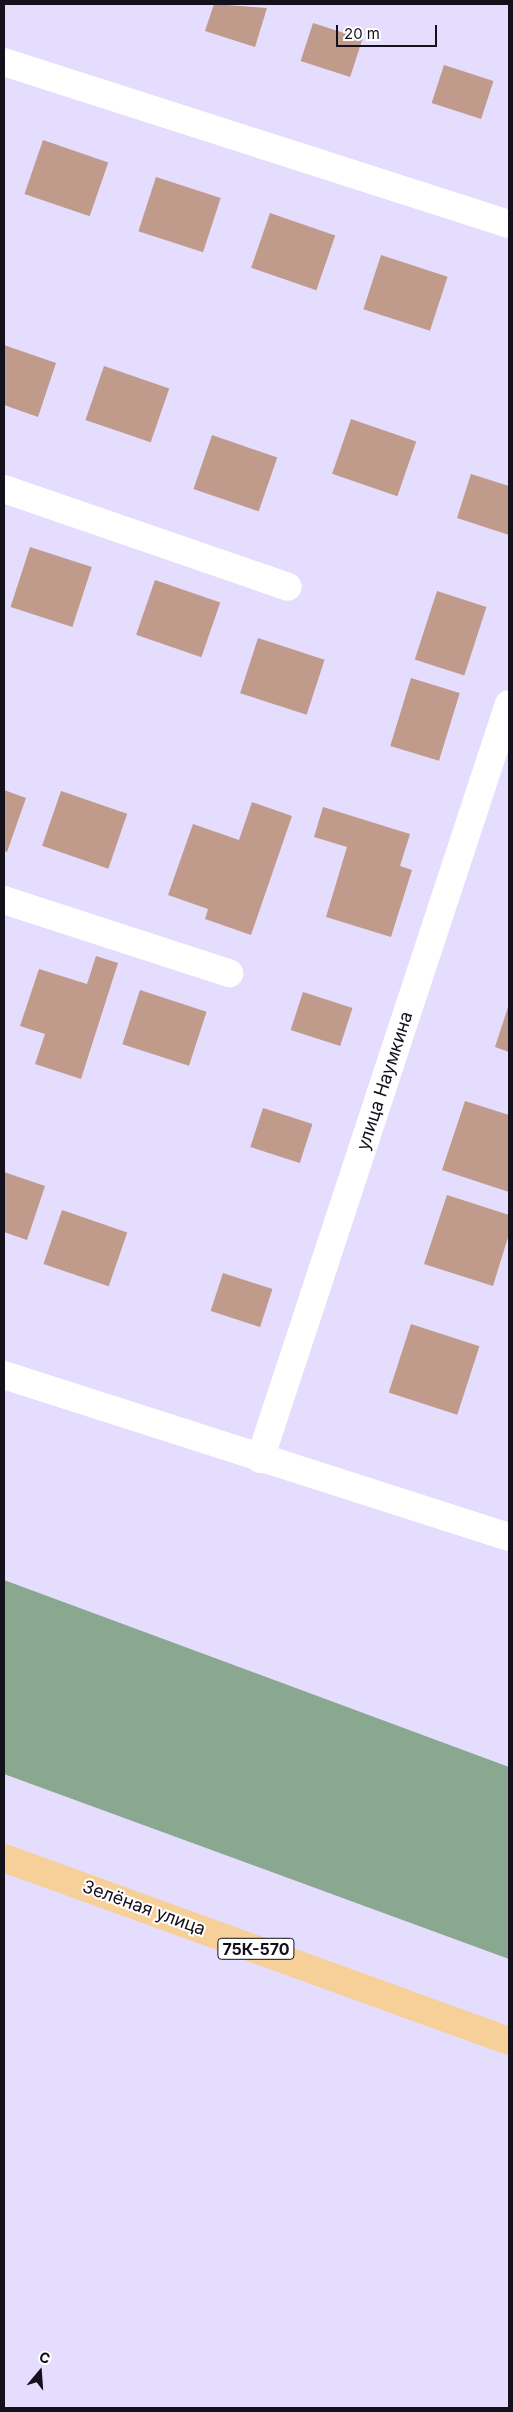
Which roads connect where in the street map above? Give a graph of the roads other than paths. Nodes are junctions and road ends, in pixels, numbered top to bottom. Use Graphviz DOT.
graph roads {
  1 [pos="4,62"];
  2 [pos="509,224"];
  3 [pos="4,488"];
  4 [pos="288,587"];
  5 [pos="509,704"];
  6 [pos="4,900"];
  7 [pos="229,973"];
  8 [pos="4,1374"];
  9 [pos="260,1459"];
  10 [pos="509,1537"];
  11 [pos="4,1858"];
  12 [pos="509,2041"];
  1 -- 2 [label="street"];
  3 -- 4 [label="street"];
  5 -- 9 [label="street, улица Наумкина"];
  6 -- 7 [label="street"];
  8 -- 9 [label="street"];
  9 -- 10 [label="street"];
  11 -- 12 [label="main road, Зелёная улица / 75К-570"];
}
